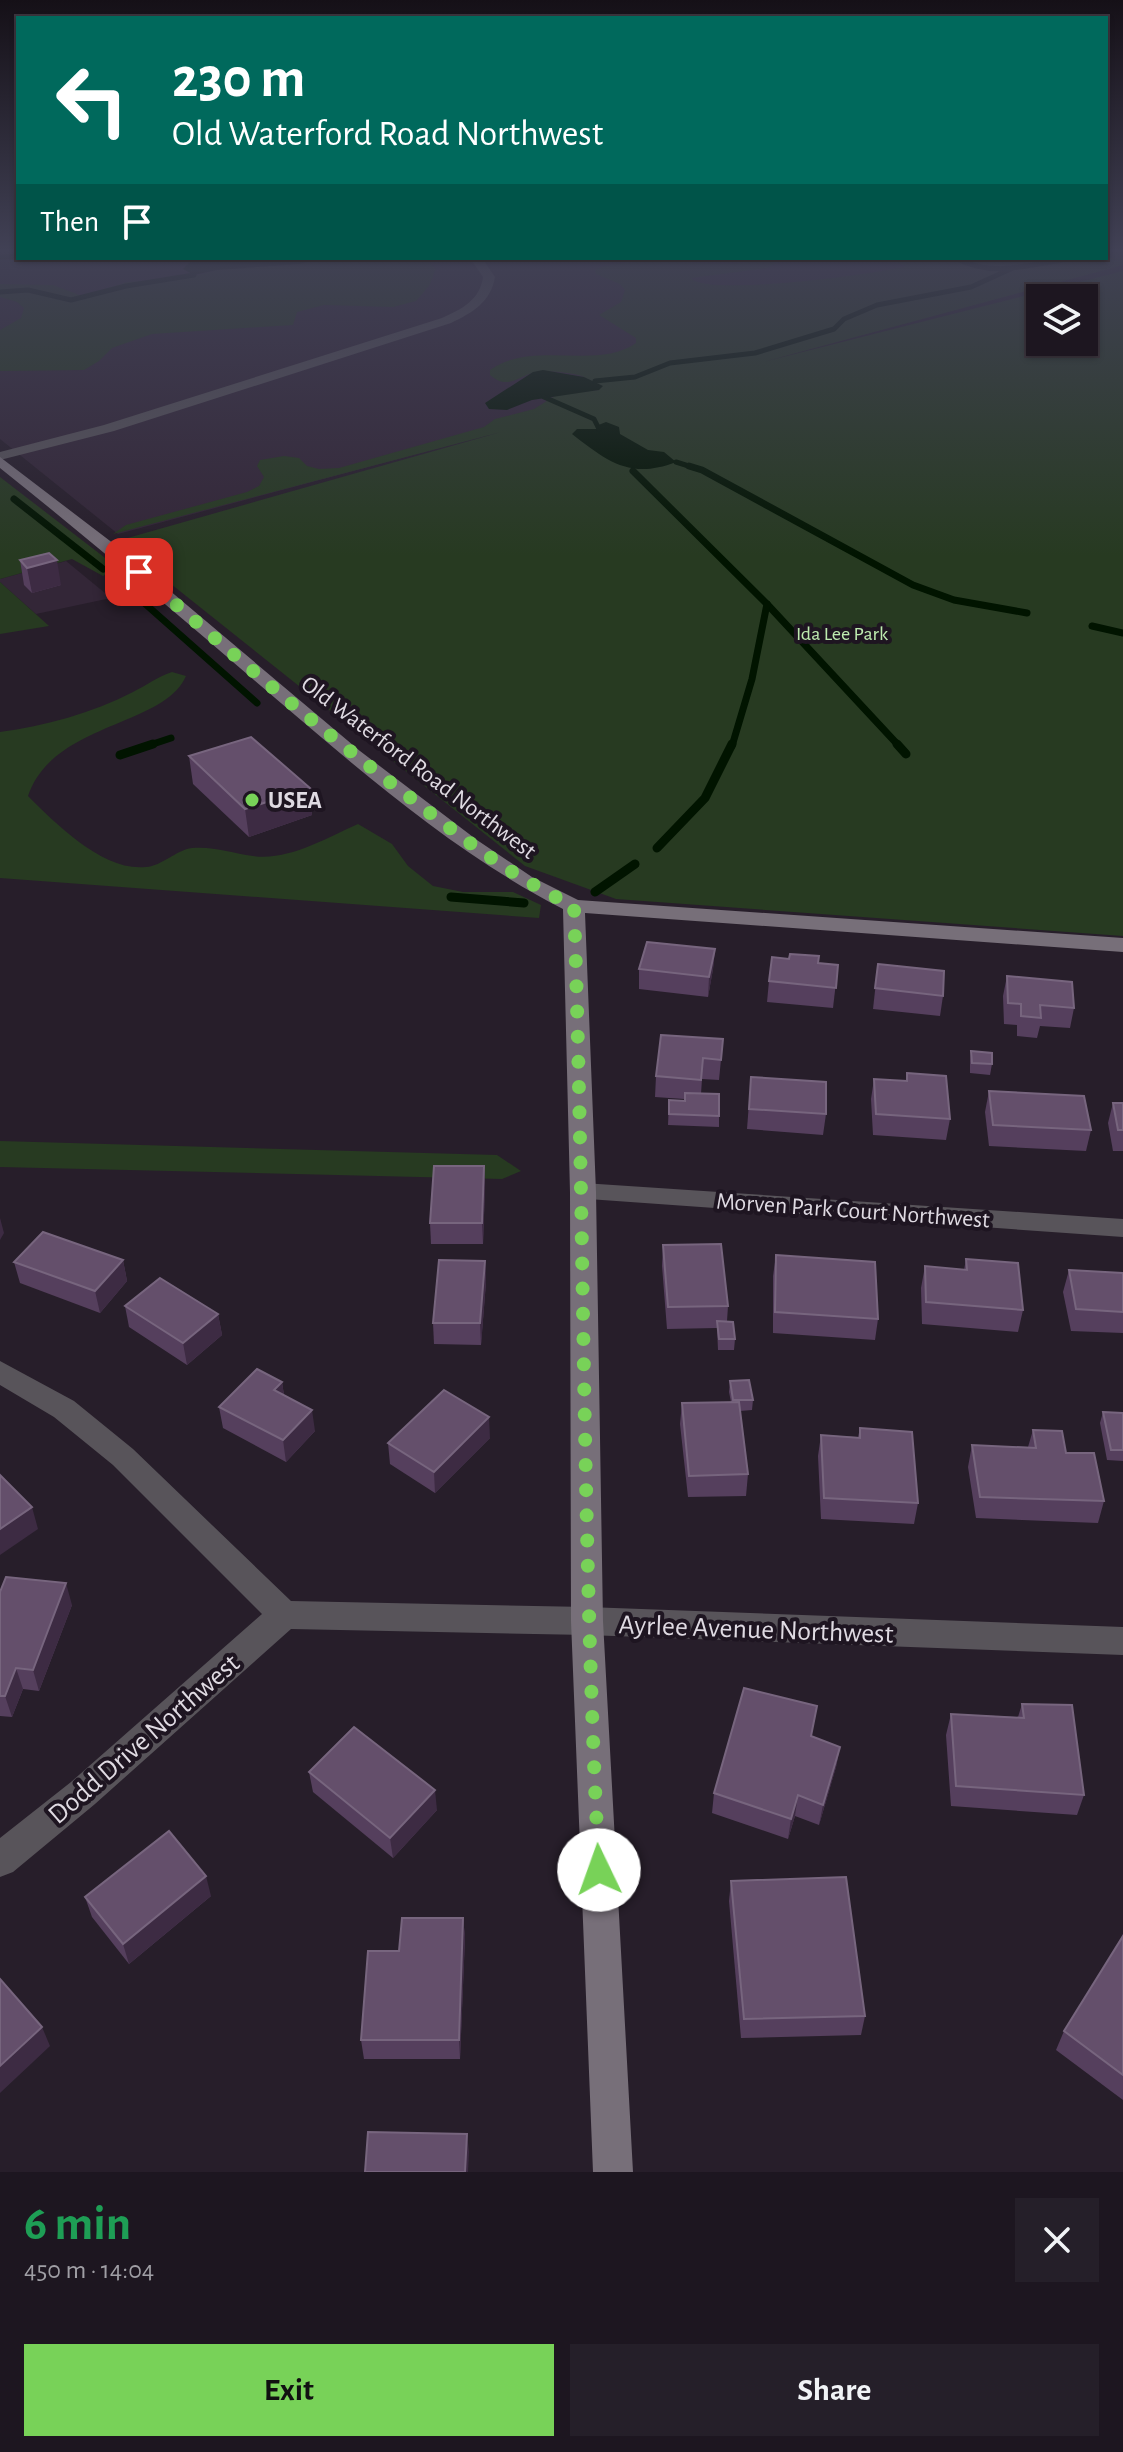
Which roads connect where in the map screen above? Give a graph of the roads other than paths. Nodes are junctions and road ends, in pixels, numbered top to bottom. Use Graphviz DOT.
graph roads {
  1 [pos="345,353"];
  2 [pos="0,459"];
  3 [pos="574,906"];
  4 [pos="1123,945"];
  5 [pos="583,1192"];
  6 [pos="1123,1228"];
  7 [pos="0,1372"];
  8 [pos="284,1615"];
  9 [pos="587,1621"];
  10 [pos="1123,1641"];
  11 [pos="0,1860"];
  12 [pos="613,2172"];
  1 -- 2 [label="street"];
  2 -- 3 [label="street, Old Waterford Road Northwest"];
  3 -- 4 [label="street, Old Waterford Road Northwest"];
  3 -- 5 [label="street"];
  5 -- 6 [label="street, Morven Park Court Northwest"];
  5 -- 9 [label="street"];
  7 -- 8 [label="street"];
  8 -- 9 [label="street, Ayrlee Avenue Northwest"];
  8 -- 11 [label="street, Dodd Drive Northwest"];
  9 -- 10 [label="street, Ayrlee Avenue Northwest"];
  9 -- 12 [label="street"];
}
